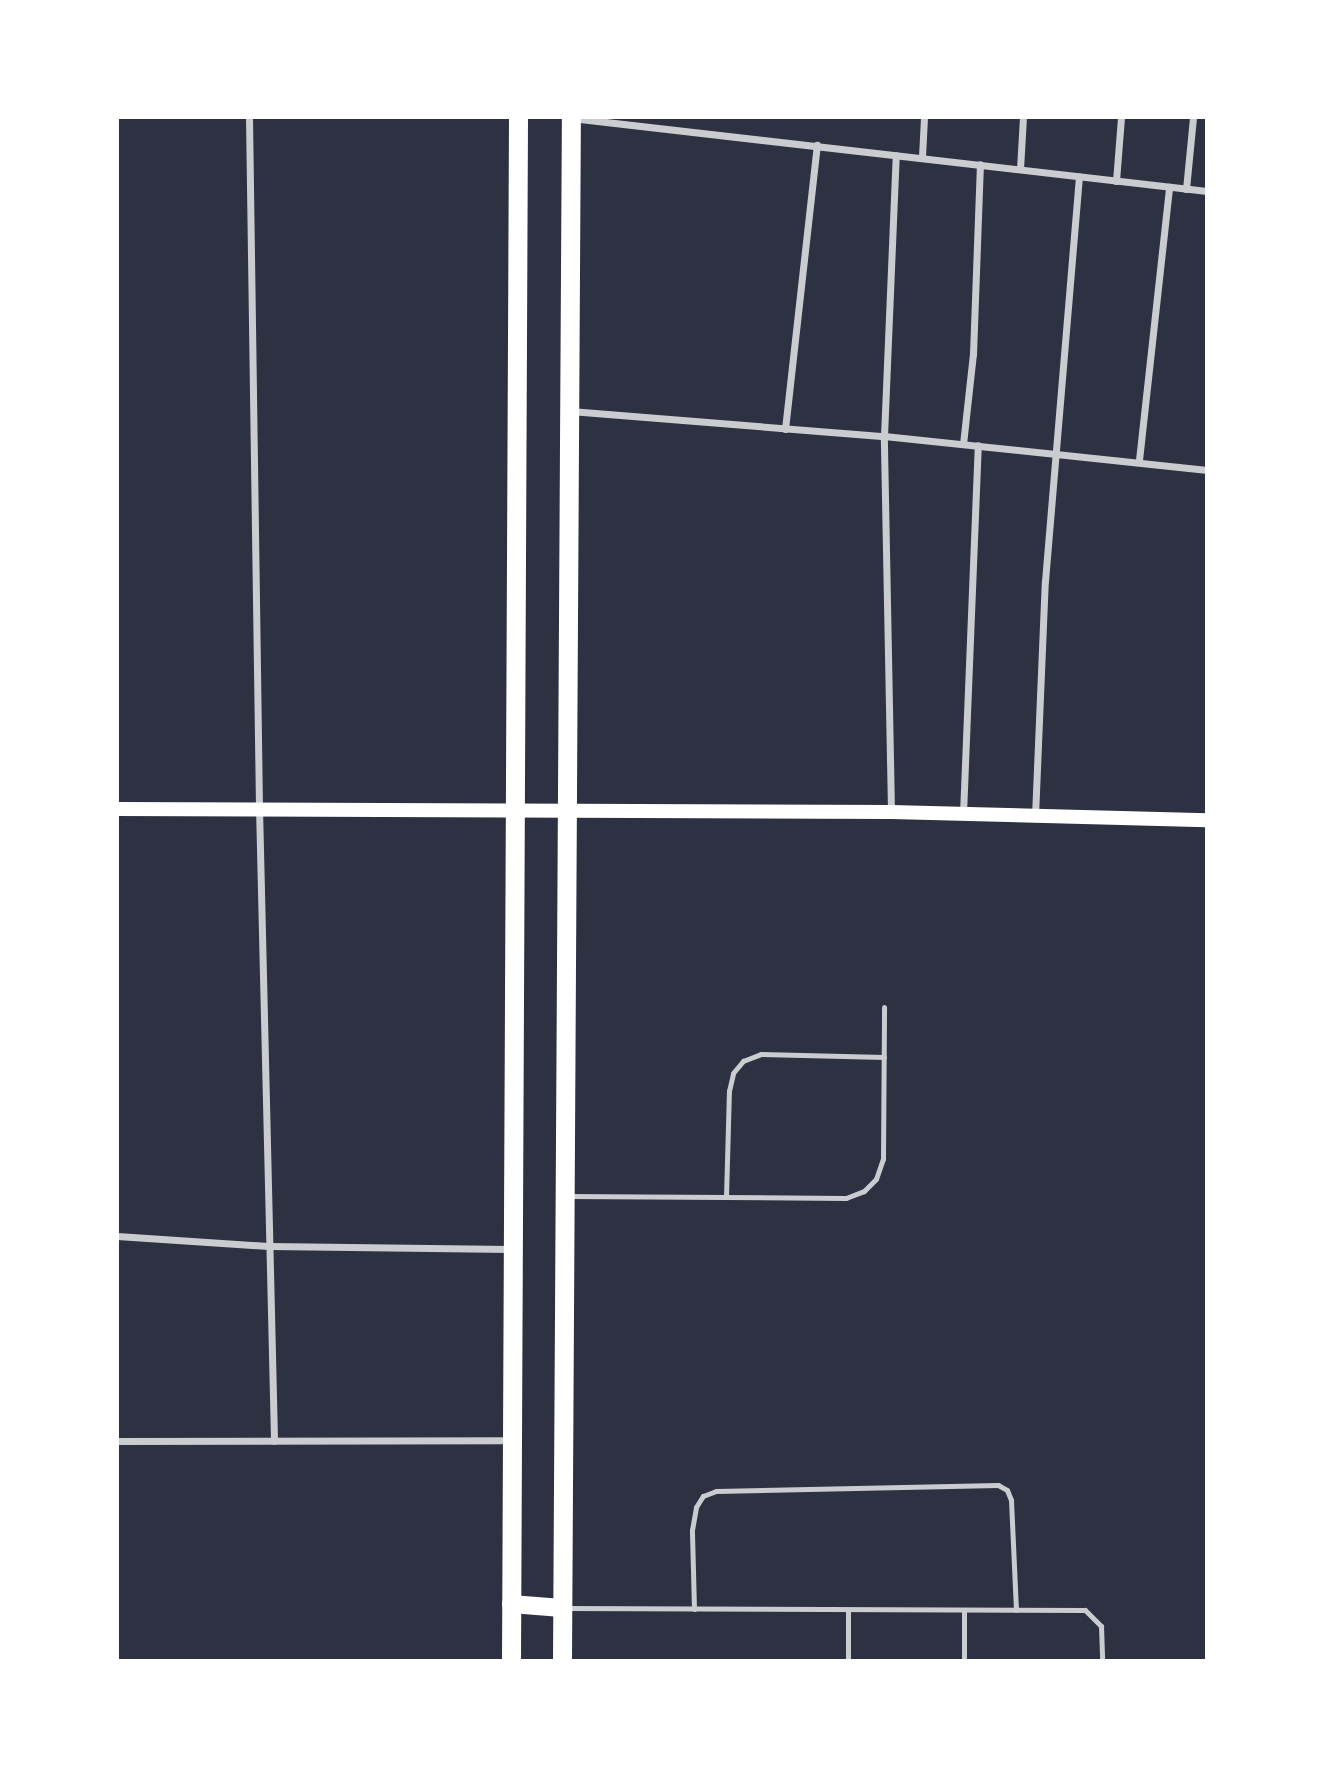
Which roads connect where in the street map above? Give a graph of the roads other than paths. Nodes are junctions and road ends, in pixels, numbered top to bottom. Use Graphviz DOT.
graph roads {
  1 [pos="249,117"];
  2 [pos="518,117"];
  3 [pos="924,117"];
  4 [pos="1023,117"];
  5 [pos="1121,117"];
  6 [pos="1192,117"];
  7 [pos="571,118"];
  8 [pos="817,145"];
  9 [pos="896,155"];
  10 [pos="922,157"];
  11 [pos="979,164"];
  12 [pos="1020,169"];
  13 [pos="1079,176"];
  14 [pos="1116,181"];
  15 [pos="1169,187"];
  16 [pos="1186,189"];
  17 [pos="1207,191"];
  18 [pos="569,411"];
  19 [pos="785,429"];
  20 [pos="884,436"];
  21 [pos="963,444"];
  22 [pos="978,445"];
  23 [pos="1054,453"];
  24 [pos="1139,460"];
  25 [pos="1207,470"];
  26 [pos="259,807"];
  27 [pos="117,809"];
  28 [pos="514,811"];
  29 [pos="567,812"];
  30 [pos="891,812"];
  31 [pos="963,814"];
  32 [pos="1035,816"];
  33 [pos="1207,820"];
  34 [pos="884,1007"];
  35 [pos="884,1058"];
  36 [pos="564,1196"];
  37 [pos="726,1197"];
  38 [pos="117,1236"];
  39 [pos="269,1246"];
  40 [pos="513,1249"];
  41 [pos="512,1440"];
  42 [pos="117,1441"];
  43 [pos="274,1441"];
  44 [pos="511,1604"];
  45 [pos="562,1608"];
  46 [pos="694,1609"];
  47 [pos="848,1610"];
  48 [pos="964,1610"];
  49 [pos="1016,1610"];
  50 [pos="511,1661"];
  51 [pos="562,1661"];
  52 [pos="848,1661"];
  53 [pos="964,1661"];
  54 [pos="1102,1661"];
  1 -- 26 [label="street"];
  2 -- 28 [label="highway"];
  3 -- 10 [label="street"];
  4 -- 12 [label="street"];
  5 -- 14 [label="street"];
  6 -- 16 [label="street"];
  7 -- 8 [label="street"];
  7 -- 18 [label="highway"];
  8 -- 9 [label="street"];
  8 -- 19 [label="street"];
  9 -- 10 [label="street"];
  9 -- 20 [label="street"];
  10 -- 11 [label="street"];
  11 -- 12 [label="street"];
  11 -- 21 [label="street"];
  12 -- 13 [label="street"];
  13 -- 14 [label="street"];
  13 -- 23 [label="street"];
  14 -- 15 [label="street"];
  15 -- 16 [label="street"];
  15 -- 24 [label="street"];
  16 -- 17 [label="street"];
  18 -- 19 [label="street"];
  18 -- 29 [label="highway"];
  19 -- 20 [label="street"];
  20 -- 21 [label="street"];
  20 -- 30 [label="street"];
  21 -- 22 [label="street"];
  22 -- 23 [label="street"];
  22 -- 31 [label="street"];
  23 -- 24 [label="street"];
  23 -- 32 [label="street"];
  24 -- 25 [label="street"];
  26 -- 27 [label="main road"];
  26 -- 28 [label="main road"];
  26 -- 39 [label="street"];
  28 -- 29 [label="main road"];
  28 -- 40 [label="highway"];
  29 -- 30 [label="main road"];
  29 -- 36 [label="highway"];
  30 -- 31 [label="main road"];
  31 -- 32 [label="main road"];
  32 -- 33 [label="main road"];
  34 -- 35 [label="lane"];
  35 -- 37 [label="lane"];
  35 -- 37 [label="lane"];
  36 -- 37 [label="lane"];
  36 -- 45 [label="highway"];
  38 -- 39 [label="street"];
  39 -- 40 [label="street"];
  39 -- 43 [label="street"];
  40 -- 41 [label="highway"];
  41 -- 43 [label="street"];
  41 -- 44 [label="highway"];
  42 -- 43 [label="street"];
  44 -- 45 [label="main road"];
  44 -- 50 [label="highway"];
  45 -- 46 [label="lane"];
  45 -- 51 [label="highway"];
  46 -- 47 [label="lane"];
  46 -- 49 [label="lane"];
  47 -- 48 [label="lane"];
  47 -- 52 [label="lane"];
  48 -- 49 [label="lane"];
  48 -- 53 [label="lane"];
  49 -- 54 [label="lane"];
}
